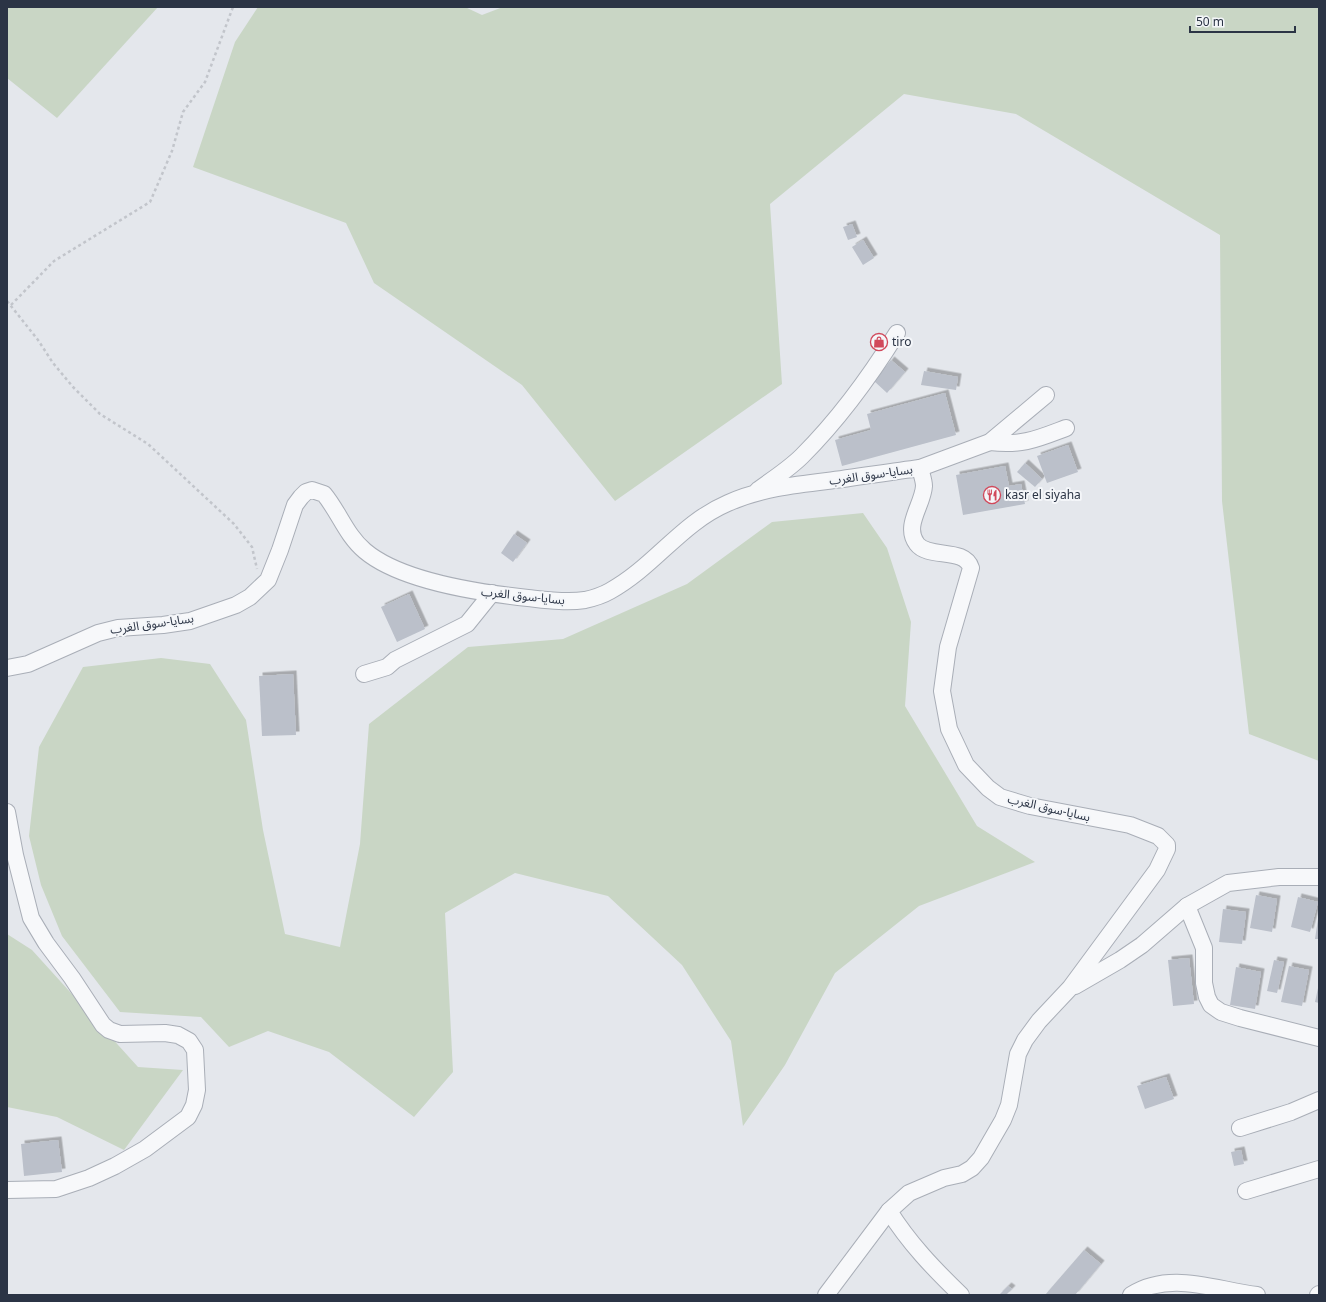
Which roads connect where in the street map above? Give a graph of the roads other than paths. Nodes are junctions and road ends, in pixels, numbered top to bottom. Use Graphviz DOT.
graph roads {
  1 [pos="897,333"];
  2 [pos="1046,395"];
  3 [pos="1066,428"];
  4 [pos="990,442"];
  5 [pos="920,468"];
  6 [pos="756,492"];
  7 [pos="492,593"];
  8 [pos="7,668"];
  9 [pos="364,674"];
  10 [pos="7,812"];
  11 [pos="1319,877"];
  12 [pos="1187,906"];
  13 [pos="1070,988"];
  14 [pos="1319,1038"];
  15 [pos="1319,1100"];
  16 [pos="1240,1128"];
  17 [pos="1319,1170"];
  18 [pos="7,1190"];
  19 [pos="1246,1191"];
  20 [pos="889,1211"];
  21 [pos="826,1295"];
  22 [pos="962,1295"];
  23 [pos="1131,1295"];
  24 [pos="1257,1295"];
  1 -- 6 [label="street"];
  2 -- 4 [label="street"];
  3 -- 4 [label="street"];
  4 -- 5 [label="street"];
  5 -- 6 [label="street, بسايا-سوق الغرب"];
  5 -- 13 [label="street, بسايا-سوق الغرب"];
  6 -- 7 [label="street, بسايا-سوق الغرب"];
  7 -- 8 [label="street, بسايا-سوق الغرب"];
  7 -- 9 [label="street"];
  10 -- 18 [label="street"];
  11 -- 12 [label="street"];
  12 -- 13 [label="street"];
  12 -- 14 [label="street"];
  13 -- 20 [label="street, بسايا-سوق الغرب"];
  15 -- 16 [label="street"];
  17 -- 19 [label="street"];
  20 -- 21 [label="street, بسايا-سوق الغرب"];
  20 -- 22 [label="street"];
  23 -- 24 [label="street"];
}
